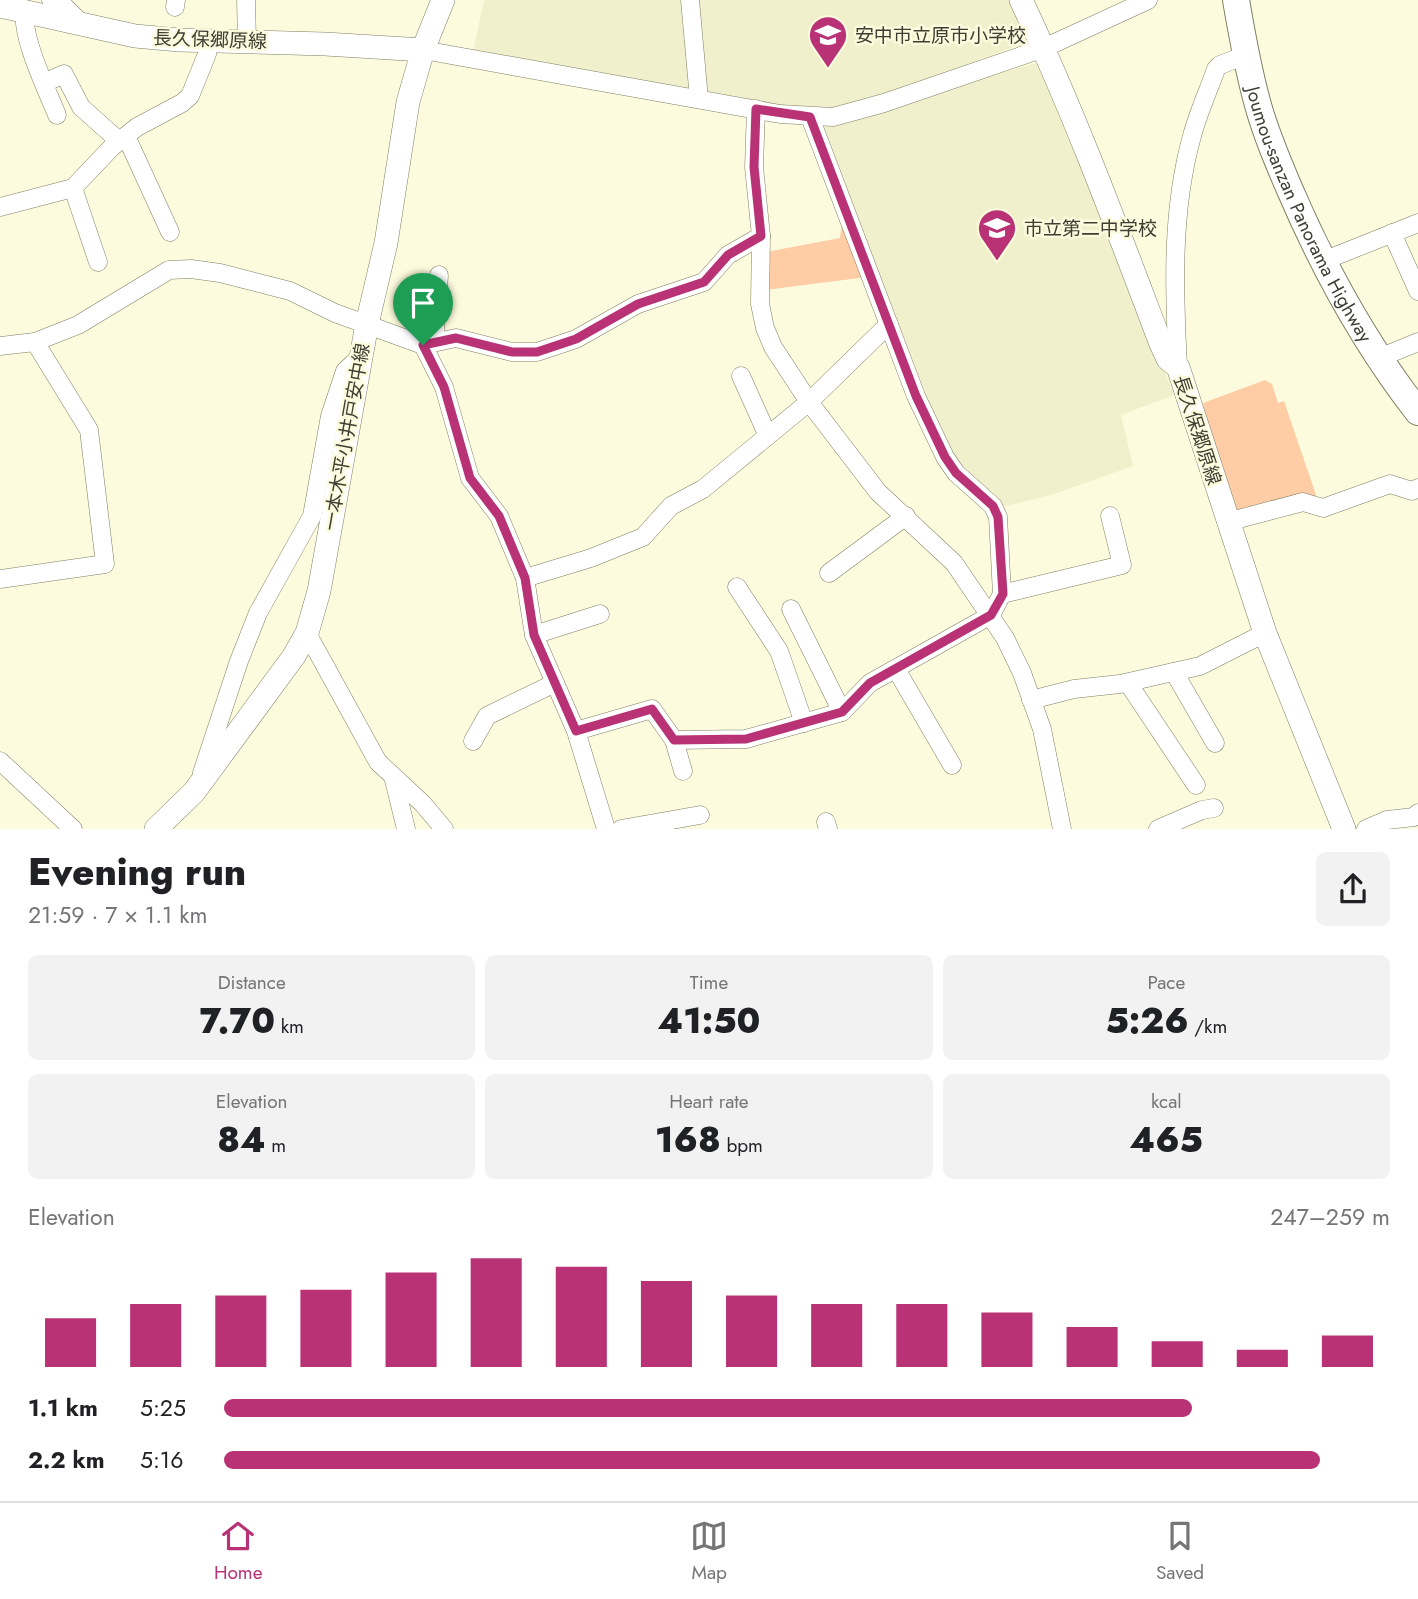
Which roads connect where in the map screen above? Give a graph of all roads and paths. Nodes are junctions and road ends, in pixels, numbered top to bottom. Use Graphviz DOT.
graph roads {
  1 [pos="51,0"];
  2 [pos="246,0"];
  3 [pos="443,0"];
  4 [pos="690,0"];
  5 [pos="1021,0"];
  6 [pos="1148,0"];
  7 [pos="1236,0"];
  8 [pos="0,6"];
  9 [pos="25,11"];
  10 [pos="81,23"];
  11 [pos="208,41"];
  12 [pos="247,41"];
  13 [pos="1044,48"];
  14 [pos="423,50"];
  15 [pos="1245,55"];
  16 [pos="44,83"];
  17 [pos="699,99"];
  18 [pos="756,109"];
  19 [pos="57,115"];
  20 [pos="810,117"];
  21 [pos="123,139"];
  22 [pos="73,188"];
  23 [pos="0,207"];
  24 [pos="1418,223"];
  25 [pos="170,232"];
  26 [pos="1392,233"];
  27 [pos="761,236"];
  28 [pos="1323,261"];
  29 [pos="98,262"];
  30 [pos="439,275"];
  31 [pos="1418,291"];
  32 [pos="367,324"];
  33 [pos="889,324"];
  34 [pos="34,342"];
  35 [pos="1418,342"];
  36 [pos="428,344"];
  37 [pos="0,346"];
  38 [pos="361,356"];
  39 [pos="1379,358"];
  40 [pos="1178,367"];
  41 [pos="741,376"];
  42 [pos="808,402"];
  43 [pos="1418,412"];
  44 [pos="768,436"];
  45 [pos="1418,488"];
  46 [pos="906,516"];
  47 [pos="1110,516"];
  48 [pos="1227,522"];
  49 [pos="829,573"];
  50 [pos="525,578"];
  51 [pos="0,579"];
  52 [pos="737,587"];
  53 [pos="1003,594"];
  54 [pos="791,609"];
  55 [pos="600,614"];
  56 [pos="991,615"];
  57 [pos="307,633"];
  58 [pos="1265,633"];
  59 [pos="534,635"];
  60 [pos="896,668"];
  61 [pos="1174,672"];
  62 [pos="555,683"];
  63 [pos="1128,683"];
  64 [pos="1031,700"];
  65 [pos="842,712"];
  66 [pos="804,723"];
  67 [pos="576,731"];
  68 [pos="674,740"];
  69 [pos="473,741"];
  70 [pos="1215,743"];
  71 [pos="0,761"];
  72 [pos="952,765"];
  73 [pos="682,771"];
  74 [pos="393,776"];
  75 [pos="1196,785"];
  76 [pos="198,787"];
  77 [pos="1214,808"];
  78 [pos="1418,813"];
  79 [pos="700,815"];
  80 [pos="167,825"];
  81 [pos="72,829"];
  82 [pos="406,829"];
  83 [pos="444,829"];
  84 [pos="606,829"];
  85 [pos="621,829"];
  86 [pos="1062,829"];
  87 [pos="1158,829"];
  88 [pos="1344,829"];
  89 [pos="1366,829"];
  1 -- 10 [label="street"];
  2 -- 12 [label="street"];
  3 -- 14 [label="main road, 一本木平小井戸安中線"];
  4 -- 17 [label="street"];
  5 -- 13 [label="main road, 長久保郷原線"];
  6 -- 13 [label="street"];
  7 -- 15 [label="highway, Joumou-sanzan Panorama Highway"];
  8 -- 9 [label="main road, 長久保郷原線"];
  9 -- 10 [label="main road, 長久保郷原線"];
  9 -- 16 [label="street"];
  10 -- 11 [label="main road, 長久保郷原線"];
  11 -- 12 [label="main road, 長久保郷原線"];
  11 -- 21 [label="street"];
  12 -- 14 [label="main road, 長久保郷原線"];
  13 -- 20 [label="street"];
  13 -- 40 [label="main road, 長久保郷原線"];
  14 -- 17 [label="street"];
  14 -- 32 [label="main road, 一本木平小井戸安中線"];
  15 -- 28 [label="highway, Joumou-sanzan Panorama Highway"];
  15 -- 40 [label="street"];
  16 -- 19 [label="street"];
  16 -- 21 [label="street"];
  17 -- 18 [label="street"];
  18 -- 20 [label="street"];
  18 -- 27 [label="street"];
  20 -- 33 [label="street"];
  21 -- 22 [label="street"];
  21 -- 25 [label="street"];
  22 -- 23 [label="street"];
  22 -- 29 [label="street"];
  24 -- 26 [label="street"];
  26 -- 28 [label="street"];
  26 -- 31 [label="street"];
  27 -- 36 [label="street"];
  27 -- 42 [label="street"];
  28 -- 39 [label="highway, Joumou-sanzan Panorama Highway"];
  30 -- 36 [label="street"];
  32 -- 34 [label="street"];
  32 -- 36 [label="street"];
  32 -- 38 [label="main road, 一本木平小井戸安中線"];
  33 -- 42 [label="street"];
  33 -- 53 [label="street"];
  34 -- 37 [label="street"];
  34 -- 51 [label="street"];
  35 -- 39 [label="street"];
  36 -- 50 [label="street"];
  38 -- 57 [label="main road, 一本木平小井戸安中線"];
  38 -- 76 [label="street"];
  39 -- 43 [label="highway, Joumou-sanzan Panorama Highway"];
  40 -- 48 [label="main road, 長久保郷原線"];
  41 -- 44 [label="street"];
  42 -- 44 [label="street"];
  42 -- 46 [label="street"];
  44 -- 50 [label="street"];
  45 -- 48 [label="street"];
  46 -- 49 [label="street"];
  46 -- 56 [label="street"];
  47 -- 53 [label="street"];
  48 -- 58 [label="main road, 長久保郷原線"];
  50 -- 59 [label="street"];
  52 -- 66 [label="street"];
  53 -- 56 [label="street"];
  54 -- 65 [label="street"];
  55 -- 59 [label="street"];
  56 -- 60 [label="street"];
  56 -- 64 [label="street"];
  57 -- 74 [label="street"];
  57 -- 76 [label="main road, 一本木平小井戸安中線"];
  58 -- 61 [label="street"];
  58 -- 88 [label="main road, 長久保郷原線"];
  59 -- 62 [label="street"];
  60 -- 65 [label="street"];
  60 -- 72 [label="street"];
  61 -- 63 [label="street"];
  61 -- 70 [label="street"];
  62 -- 67 [label="street"];
  62 -- 69 [label="street"];
  63 -- 64 [label="street"];
  63 -- 75 [label="street"];
  64 -- 86 [label="street"];
  65 -- 66 [label="street"];
  66 -- 68 [label="street"];
  67 -- 68 [label="street"];
  67 -- 84 [label="street"];
  68 -- 73 [label="street"];
  71 -- 81 [label="street"];
  74 -- 82 [label="street"];
  74 -- 83 [label="street"];
  76 -- 80 [label="main road, 一本木平小井戸安中線"];
  77 -- 87 [label="street"];
  78 -- 89 [label="street"];
  79 -- 85 [label="street"];
}
